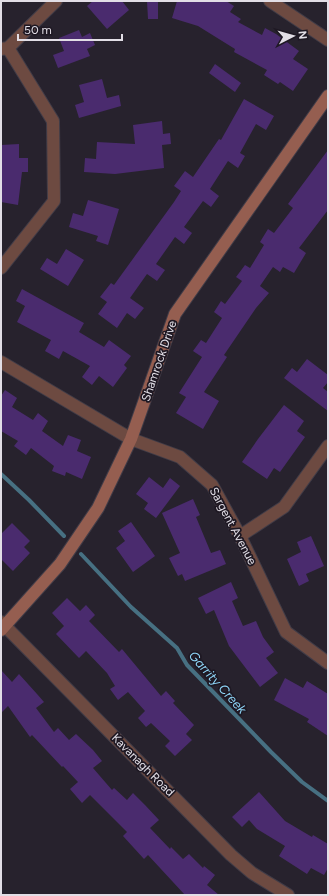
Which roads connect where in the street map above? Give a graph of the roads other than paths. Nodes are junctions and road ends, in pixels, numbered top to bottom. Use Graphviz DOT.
graph roads {
  1 [pos="56,1"];
  2 [pos="270,1"];
  3 [pos="328,40"];
  4 [pos="4,49"];
  5 [pos="328,96"];
  6 [pos="1,268"];
  7 [pos="1,362"];
  8 [pos="132,439"];
  9 [pos="328,446"];
  10 [pos="240,536"];
  11 [pos="3,626"];
  12 [pos="328,663"];
  13 [pos="288,895"];
  1 -- 4 [label="street"];
  2 -- 3 [label="street"];
  4 -- 6 [label="street"];
  5 -- 8 [label="street, Shamrock Drive"];
  7 -- 8 [label="street, Sargent Avenue"];
  8 -- 10 [label="street, Sargent Avenue"];
  8 -- 11 [label="street, Shamrock Drive"];
  9 -- 10 [label="street"];
  10 -- 12 [label="street, Sargent Avenue"];
  11 -- 13 [label="street, Kavanagh Road"];
}
